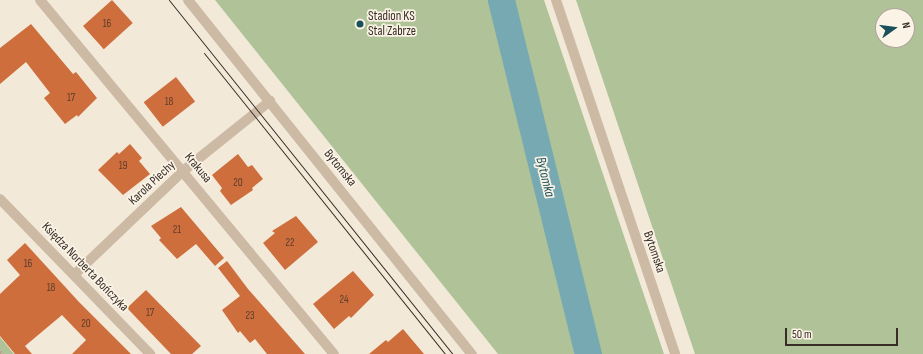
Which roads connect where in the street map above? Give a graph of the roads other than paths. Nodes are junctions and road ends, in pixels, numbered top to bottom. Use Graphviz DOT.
graph roads {
  1 [pos="40,0"];
  2 [pos="188,0"];
  3 [pos="556,0"];
  4 [pos="270,101"];
  5 [pos="183,170"];
  6 [pos="0,199"];
  7 [pos="75,274"];
  8 [pos="150,354"];
  9 [pos="334,354"];
  10 [pos="472,354"];
  11 [pos="675,354"];
  1 -- 5 [label="street, Krakusa"];
  2 -- 4 [label="street, Bytomska"];
  3 -- 11 [label="street, Bytomska"];
  4 -- 5 [label="street, Karola Piechy"];
  4 -- 10 [label="street, Bytomska"];
  5 -- 7 [label="street, Karola Piechy"];
  5 -- 9 [label="street, Krakusa"];
  6 -- 7 [label="street, Księdza Norberta Bończyka"];
  7 -- 8 [label="street, Księdza Norberta Bończyka"];
}
